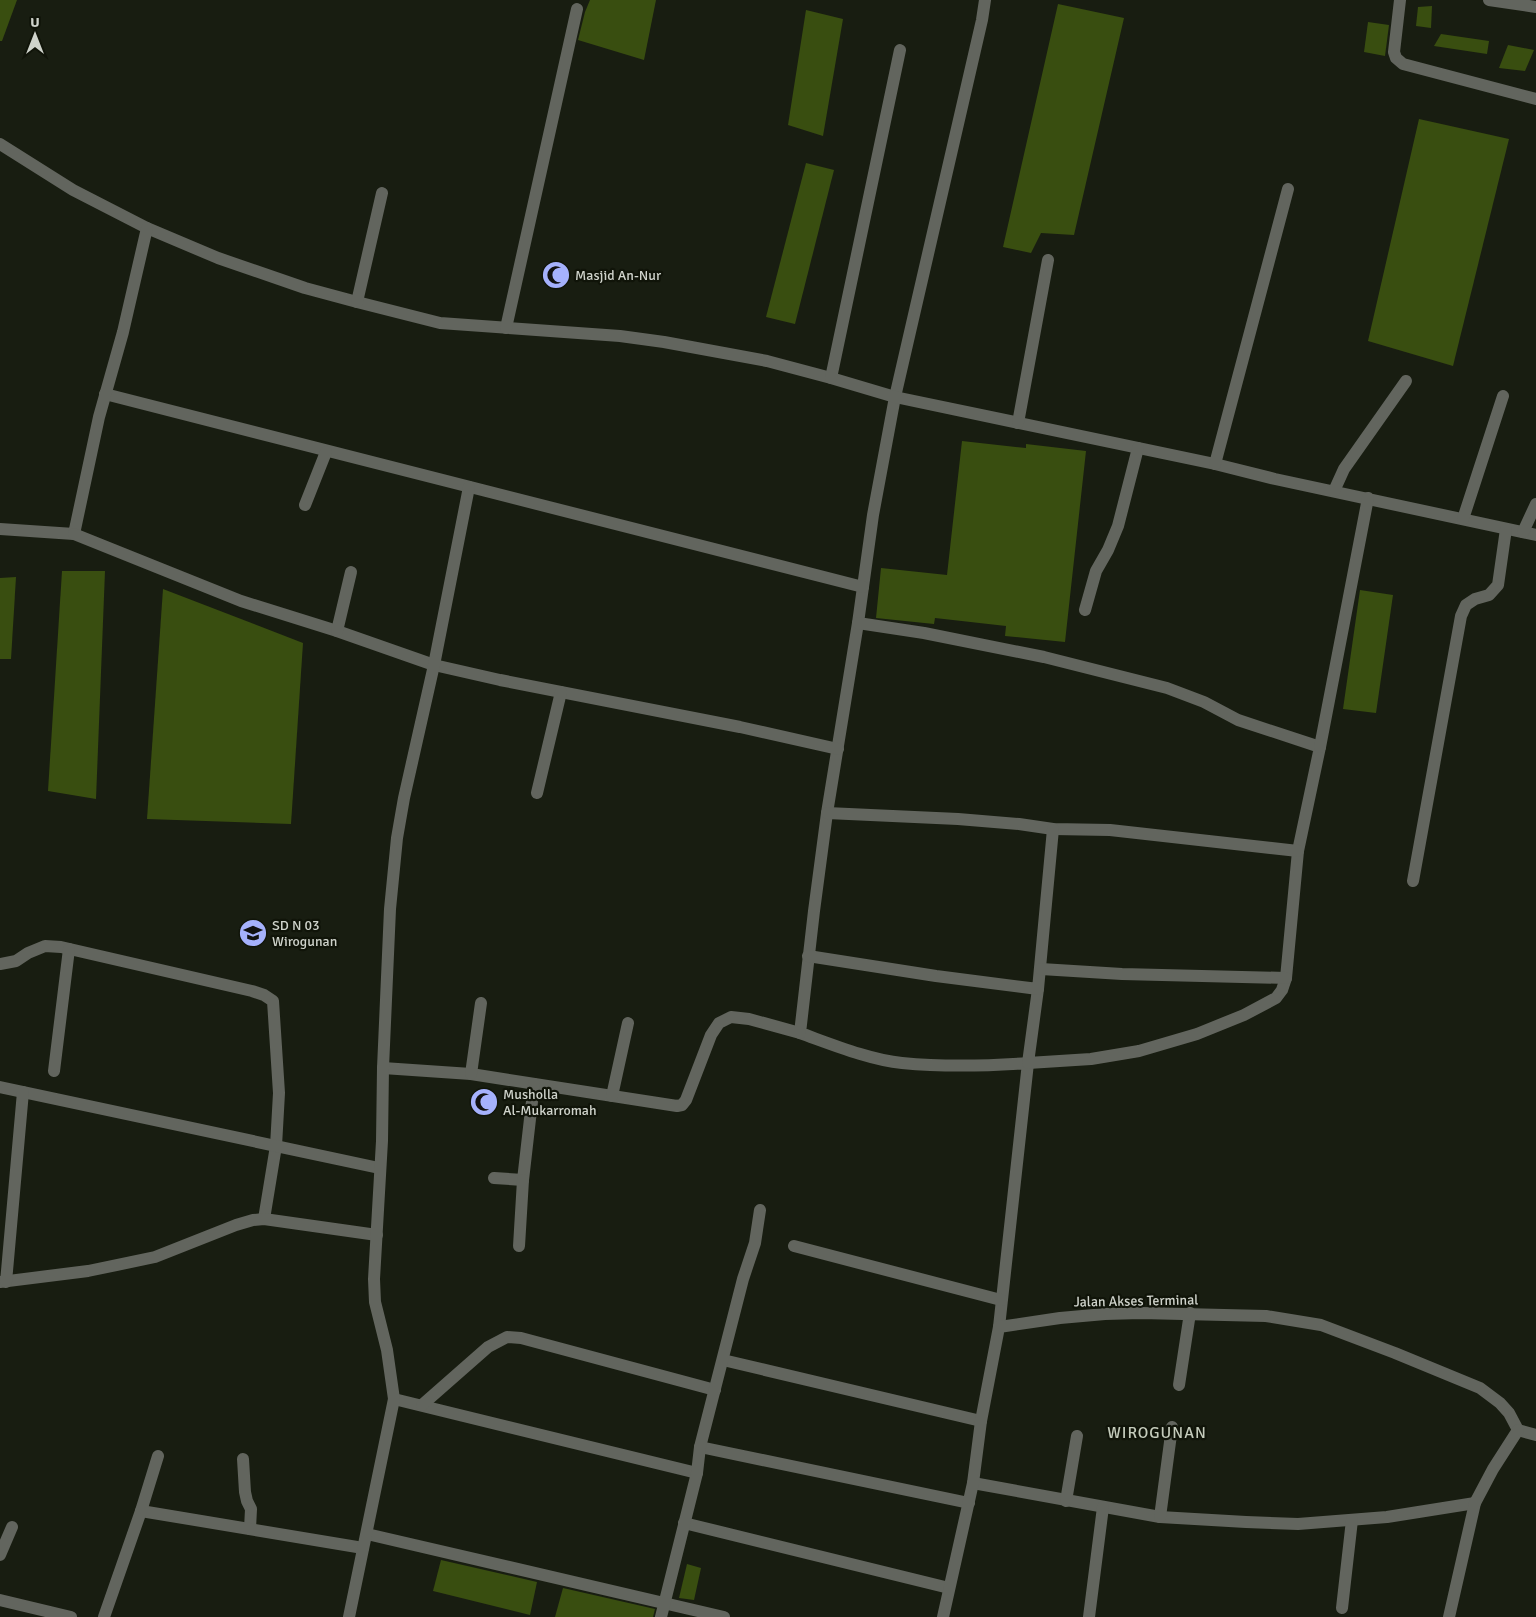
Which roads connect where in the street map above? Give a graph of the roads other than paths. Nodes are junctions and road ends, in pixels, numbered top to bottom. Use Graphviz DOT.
graph roads {
  1 [pos="985,0"];
  2 [pos="1400,0"];
  3 [pos="1489,0"];
  4 [pos="1536,7"];
  5 [pos="577,9"];
  6 [pos="900,50"];
  7 [pos="1536,99"];
  8 [pos="0,144"];
  9 [pos="1288,189"];
  10 [pos="382,193"];
  11 [pos="147,228"];
  12 [pos="1048,260"];
  13 [pos="356,302"];
  14 [pos="506,328"];
  15 [pos="831,378"];
  16 [pos="1406,381"];
  17 [pos="105,394"];
  18 [pos="1503,396"];
  19 [pos="895,397"];
  20 [pos="1018,423"];
  21 [pos="1138,448"];
  22 [pos="326,452"];
  23 [pos="1215,464"];
  24 [pos="470,487"];
  25 [pos="1334,492"];
  26 [pos="1368,498"];
  27 [pos="1536,504"];
  28 [pos="306,506"];
  29 [pos="1463,520"];
  30 [pos="0,529"];
  31 [pos="1506,529"];
  32 [pos="1523,532"];
  33 [pos="74,534"];
  34 [pos="1536,535"];
  35 [pos="351,572"];
  36 [pos="863,587"];
  37 [pos="1085,610"];
  38 [pos="858,623"];
  39 [pos="336,631"];
  40 [pos="434,665"];
  41 [pos="561,692"];
  42 [pos="1320,747"];
  43 [pos="838,749"];
  44 [pos="536,793"];
  45 [pos="827,813"];
  46 [pos="1053,829"];
  47 [pos="1298,851"];
  48 [pos="1413,881"];
  49 [pos="69,949"];
  50 [pos="808,956"];
  51 [pos="0,964"];
  52 [pos="1041,969"];
  53 [pos="1286,978"];
  54 [pos="1038,989"];
  55 [pos="481,1003"];
  56 [pos="628,1023"];
  57 [pos="800,1033"];
  58 [pos="1028,1063"];
  59 [pos="383,1068"];
  60 [pos="54,1071"];
  61 [pos="471,1074"];
  62 [pos="534,1084"];
  63 [pos="0,1087"];
  64 [pos="23,1092"];
  65 [pos="612,1096"];
  66 [pos="276,1146"];
  67 [pos="379,1168"];
  68 [pos="494,1178"];
  69 [pos="523,1180"];
  70 [pos="760,1210"];
  71 [pos="264,1219"];
  72 [pos="377,1235"];
  73 [pos="519,1246"];
  74 [pos="794,1246"];
  75 [pos="3,1282"];
  76 [pos="1001,1300"];
  77 [pos="1190,1313"];
  78 [pos="999,1327"];
  79 [pos="723,1360"];
  80 [pos="1179,1385"];
  81 [pos="715,1390"];
  82 [pos="394,1399"];
  83 [pos="422,1405"];
  84 [pos="981,1421"];
  85 [pos="1172,1427"];
  86 [pos="1518,1430"];
  87 [pos="1536,1435"];
  88 [pos="1077,1436"];
  89 [pos="700,1447"];
  90 [pos="158,1456"];
  91 [pos="243,1460"];
  92 [pos="697,1473"];
  93 [pos="973,1483"];
  94 [pos="1066,1501"];
  95 [pos="969,1503"];
  96 [pos="1475,1503"];
  97 [pos="1103,1507"];
  98 [pos="141,1511"];
  99 [pos="1160,1517"];
  100 [pos="1352,1520"];
  101 [pos="684,1523"];
  102 [pos="12,1527"];
  103 [pos="250,1529"];
  104 [pos="366,1534"];
  105 [pos="363,1548"];
  106 [pos="0,1555"];
  107 [pos="949,1588"];
  108 [pos="0,1600"];
  109 [pos="664,1603"];
  110 [pos="1342,1608"];
  111 [pos="71,1617"];
  112 [pos="104,1617"];
  113 [pos="349,1617"];
  114 [pos="661,1617"];
  115 [pos="724,1617"];
  116 [pos="943,1617"];
  117 [pos="1089,1617"];
  118 [pos="1449,1617"];
  1 -- 19 [label="street"];
  2 -- 7 [label="street"];
  3 -- 4 [label="street"];
  5 -- 14 [label="street"];
  6 -- 15 [label="street"];
  8 -- 11 [label="street"];
  9 -- 23 [label="street"];
  10 -- 13 [label="street"];
  11 -- 13 [label="street"];
  11 -- 17 [label="street"];
  12 -- 20 [label="street"];
  13 -- 14 [label="street"];
  14 -- 15 [label="street"];
  15 -- 19 [label="street"];
  16 -- 25 [label="street"];
  17 -- 22 [label="street"];
  17 -- 33 [label="street"];
  18 -- 29 [label="street"];
  19 -- 20 [label="street"];
  19 -- 36 [label="street"];
  20 -- 21 [label="street"];
  21 -- 23 [label="street"];
  21 -- 37 [label="street"];
  22 -- 24 [label="street"];
  22 -- 28 [label="street"];
  23 -- 25 [label="street"];
  24 -- 36 [label="street"];
  24 -- 40 [label="street"];
  25 -- 26 [label="street"];
  26 -- 29 [label="street"];
  26 -- 42 [label="street"];
  27 -- 32 [label="street"];
  29 -- 31 [label="street"];
  30 -- 33 [label="street"];
  31 -- 32 [label="street"];
  31 -- 48 [label="street"];
  32 -- 34 [label="street"];
  33 -- 39 [label="street"];
  35 -- 39 [label="street"];
  36 -- 38 [label="street"];
  38 -- 42 [label="street"];
  38 -- 43 [label="street"];
  39 -- 40 [label="street"];
  40 -- 41 [label="street"];
  40 -- 59 [label="street"];
  41 -- 43 [label="street"];
  41 -- 44 [label="street"];
  42 -- 47 [label="street"];
  43 -- 45 [label="street"];
  45 -- 46 [label="street"];
  45 -- 50 [label="street"];
  46 -- 47 [label="street"];
  46 -- 52 [label="street"];
  47 -- 53 [label="street"];
  49 -- 51 [label="street"];
  49 -- 60 [label="street"];
  49 -- 66 [label="street"];
  50 -- 54 [label="street"];
  50 -- 57 [label="street"];
  52 -- 53 [label="street"];
  52 -- 54 [label="street"];
  53 -- 58 [label="street"];
  54 -- 58 [label="street"];
  55 -- 61 [label="street"];
  56 -- 65 [label="street"];
  57 -- 58 [label="street"];
  57 -- 65 [label="street"];
  58 -- 76 [label="street"];
  59 -- 61 [label="street"];
  59 -- 67 [label="street"];
  61 -- 62 [label="street"];
  62 -- 65 [label="street"];
  62 -- 69 [label="street"];
  63 -- 64 [label="street"];
  64 -- 66 [label="street"];
  64 -- 75 [label="street"];
  66 -- 67 [label="street"];
  66 -- 71 [label="street"];
  67 -- 72 [label="street"];
  68 -- 69 [label="street"];
  69 -- 73 [label="street"];
  70 -- 79 [label="street"];
  71 -- 72 [label="street"];
  71 -- 75 [label="street"];
  72 -- 82 [label="street"];
  74 -- 76 [label="street"];
  76 -- 78 [label="street"];
  77 -- 78 [label="street, Jalan Akses Terminal"];
  77 -- 80 [label="street"];
  77 -- 86 [label="street, Jalan Akses Terminal"];
  78 -- 84 [label="street"];
  79 -- 81 [label="street"];
  79 -- 84 [label="street"];
  81 -- 83 [label="street"];
  81 -- 89 [label="street"];
  82 -- 83 [label="street"];
  82 -- 104 [label="street"];
  83 -- 92 [label="street"];
  84 -- 93 [label="street"];
  85 -- 99 [label="street"];
  86 -- 87 [label="street"];
  86 -- 96 [label="street"];
  88 -- 94 [label="street"];
  89 -- 92 [label="street"];
  89 -- 95 [label="street"];
  90 -- 98 [label="street"];
  91 -- 103 [label="street"];
  92 -- 101 [label="street"];
  93 -- 94 [label="street"];
  93 -- 95 [label="street"];
  94 -- 97 [label="street"];
  95 -- 107 [label="street"];
  96 -- 100 [label="street"];
  96 -- 118 [label="street"];
  97 -- 99 [label="street"];
  97 -- 117 [label="street"];
  98 -- 103 [label="street"];
  98 -- 112 [label="street"];
  99 -- 100 [label="street"];
  100 -- 110 [label="street"];
  101 -- 107 [label="street"];
  101 -- 109 [label="street"];
  102 -- 106 [label="street"];
  103 -- 105 [label="street"];
  104 -- 105 [label="street"];
  104 -- 109 [label="street"];
  105 -- 113 [label="street"];
  107 -- 116 [label="street"];
  108 -- 111 [label="street"];
  109 -- 114 [label="street"];
  109 -- 115 [label="street"];
}
